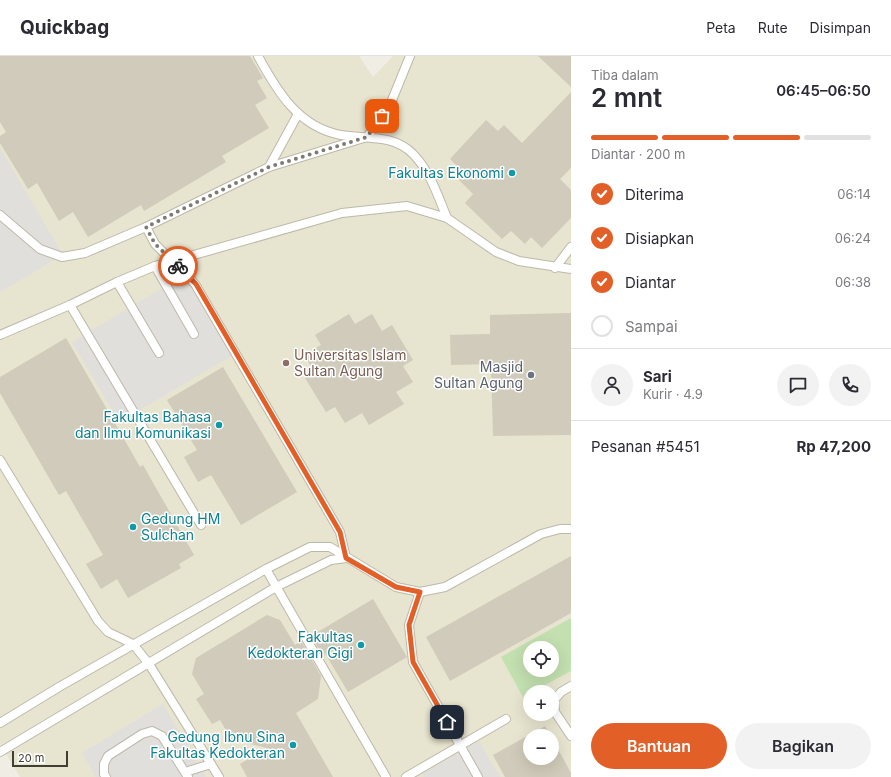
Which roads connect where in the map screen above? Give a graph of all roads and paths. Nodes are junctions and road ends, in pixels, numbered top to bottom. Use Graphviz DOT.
graph roads {
  1 [pos="258,56"];
  2 [pos="410,56"];
  3 [pos="298,114"];
  4 [pos="367,137"];
  5 [pos="269,167"];
  6 [pos="0,215"];
  7 [pos="447,218"];
  8 [pos="146,227"];
  9 [pos="571,247"];
  10 [pos="174,262"];
  11 [pos="154,266"];
  12 [pos="555,268"];
  13 [pos="571,269"];
  14 [pos="116,282"];
  15 [pos="70,305"];
  16 [pos="194,334"];
  17 [pos="0,335"];
  18 [pos="159,353"];
  19 [pos="0,460"];
  20 [pos="201,525"];
  21 [pos="571,529"];
  22 [pos="346,558"];
  23 [pos="266,569"];
  24 [pos="276,587"];
  25 [pos="420,592"];
  26 [pos="133,644"];
  27 [pos="149,664"];
  28 [pos="571,686"];
  29 [pos="506,719"];
  30 [pos="0,723"];
  31 [pos="571,736"];
  32 [pos="460,746"];
  33 [pos="0,752"];
  34 [pos="211,764"];
  35 [pos="187,774"];
  36 [pos="106,777"];
  37 [pos="219,777"];
  38 [pos="386,777"];
  39 [pos="406,777"];
  40 [pos="478,777"];
  1 -- 3 [label="lane"];
  2 -- 4 [label="lane"];
  3 -- 4 [label="lane"];
  3 -- 5 [label="lane"];
  4 -- 5 [label="lane"];
  4 -- 7 [label="lane"];
  5 -- 8 [label="lane"];
  6 -- 8 [label="lane"];
  7 -- 10 [label="lane"];
  7 -- 12 [label="lane"];
  8 -- 10 [label="lane"];
  9 -- 12 [label="lane"];
  10 -- 11 [label="lane"];
  10 -- 22 [label="lane"];
  11 -- 14 [label="lane"];
  11 -- 16 [label="lane"];
  12 -- 13 [label="lane"];
  14 -- 15 [label="lane"];
  14 -- 18 [label="lane"];
  15 -- 17 [label="lane"];
  15 -- 20 [label="lane"];
  19 -- 26 [label="lane"];
  21 -- 25 [label="lane"];
  22 -- 23 [label="lane"];
  22 -- 24 [label="lane"];
  22 -- 25 [label="lane"];
  23 -- 24 [label="lane"];
  23 -- 26 [label="lane"];
  24 -- 27 [label="lane"];
  24 -- 38 [label="lane"];
  25 -- 32 [label="lane"];
  26 -- 27 [label="lane"];
  26 -- 30 [label="lane"];
  27 -- 33 [label="lane"];
  27 -- 34 [label="lane"];
  28 -- 31 [label="lane"];
  29 -- 32 [label="lane"];
  32 -- 39 [label="lane"];
  32 -- 40 [label="lane"];
  34 -- 35 [label="lane"];
  34 -- 37 [label="lane"];
  35 -- 36 [label="lane"];
}
